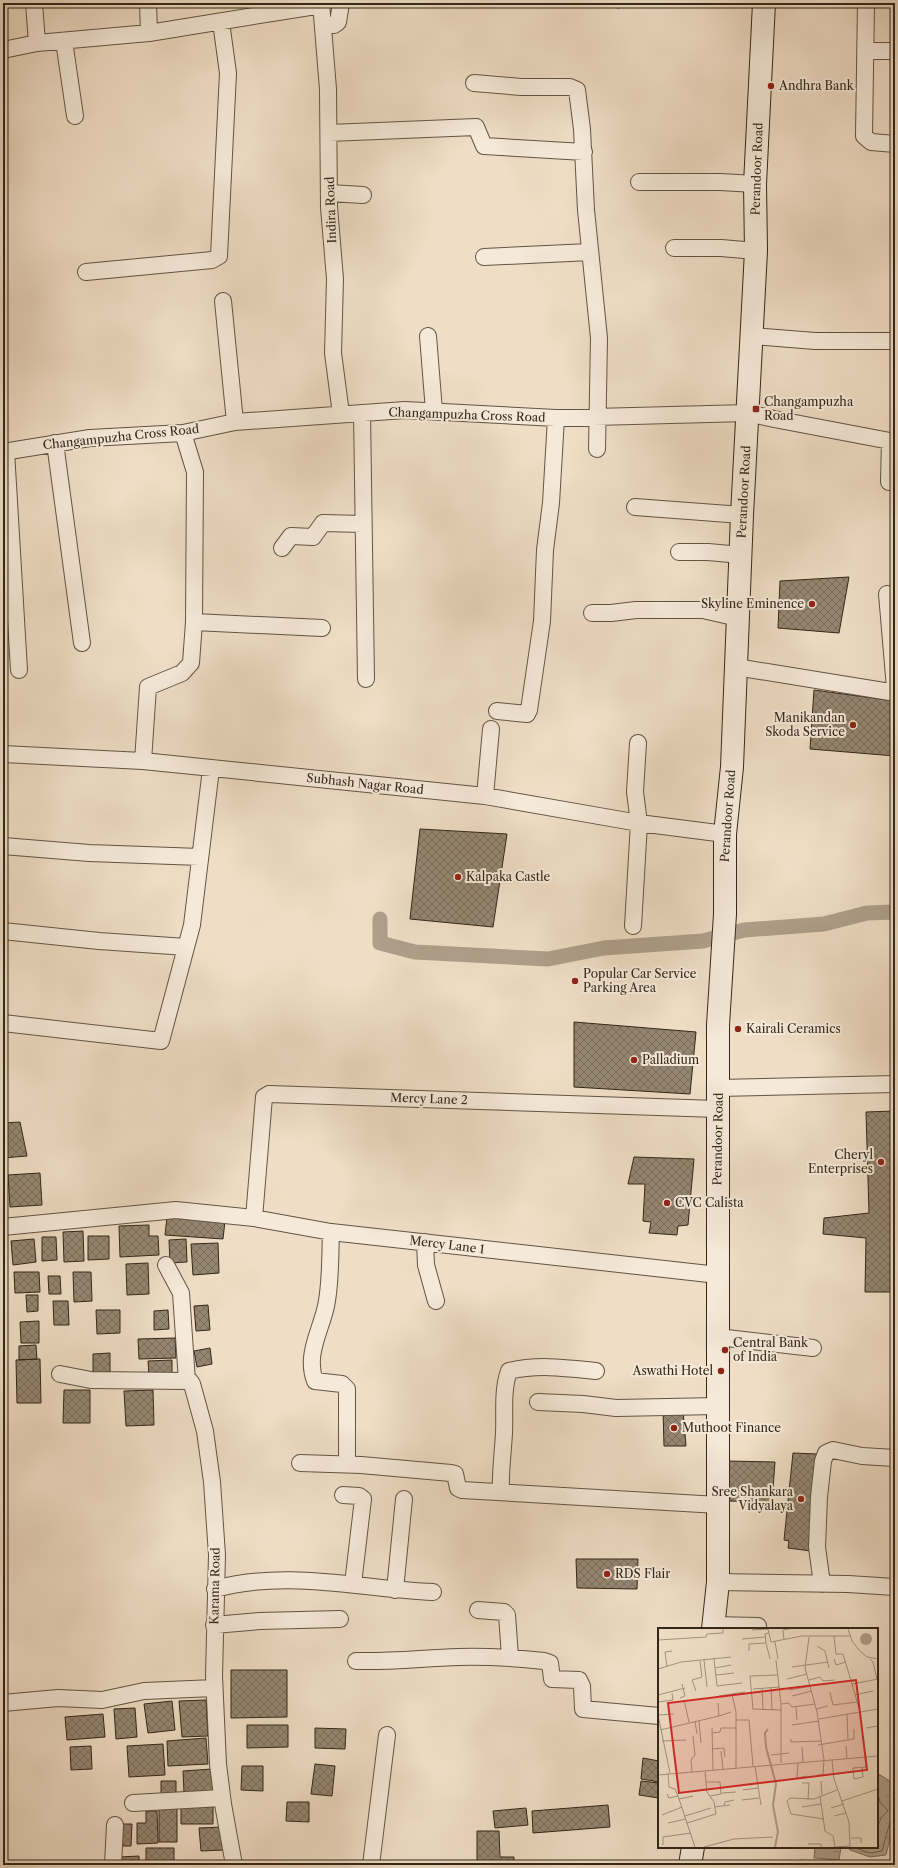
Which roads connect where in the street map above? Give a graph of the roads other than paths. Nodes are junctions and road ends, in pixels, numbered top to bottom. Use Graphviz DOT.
graph roads {
  1 [pos="34,3"];
  2 [pos="148,3"];
  3 [pos="341,3"];
  4 [pos="764,3"];
  5 [pos="866,3"];
  6 [pos="322,4"];
  7 [pos="221,22"];
  8 [pos="323,24"];
  9 [pos="149,33"];
  10 [pos="64,41"];
  11 [pos="37,43"];
  12 [pos="3,50"];
  13 [pos="895,51"];
  14 [pos="866,52"];
  15 [pos="474,83"];
  16 [pos="75,116"];
  17 [pos="329,133"];
  18 [pos="895,144"];
  19 [pos="584,152"];
  20 [pos="639,182"];
  21 [pos="755,184"];
  22 [pos="329,193"];
  23 [pos="363,195"];
  24 [pos="674,248"];
  25 [pos="756,251"];
  26 [pos="590,252"];
  27 [pos="484,257"];
  28 [pos="86,272"];
  29 [pos="224,301"];
  30 [pos="428,336"];
  31 [pos="752,336"];
  32 [pos="895,341"];
  33 [pos="434,411"];
  34 [pos="362,413"];
  35 [pos="748,413"];
  36 [pos="341,414"];
  37 [pos="556,418"];
  38 [pos="597,418"];
  39 [pos="235,422"];
  40 [pos="183,433"];
  41 [pos="55,443"];
  42 [pos="597,449"];
  43 [pos="4,451"];
  44 [pos="889,482"];
  45 [pos="635,507"];
  46 [pos="742,515"];
  47 [pos="363,524"];
  48 [pos="282,548"];
  49 [pos="679,552"];
  50 [pos="741,555"];
  51 [pos="887,594"];
  52 [pos="592,613"];
  53 [pos="738,618"];
  54 [pos="194,622"];
  55 [pos="322,628"];
  56 [pos="82,643"];
  57 [pos="736,666"];
  58 [pos="19,670"];
  59 [pos="366,679"];
  60 [pos="497,711"];
  61 [pos="491,729"];
  62 [pos="638,743"];
  63 [pos="3,754"];
  64 [pos="143,761"];
  65 [pos="211,769"];
  66 [pos="486,796"];
  67 [pos="639,823"];
  68 [pos="725,834"];
  69 [pos="3,846"];
  70 [pos="200,857"];
  71 [pos="632,926"];
  72 [pos="3,931"];
  73 [pos="186,947"];
  74 [pos="3,1023"];
  75 [pos="895,1084"];
  76 [pos="718,1099"];
  77 [pos="254,1218"];
  78 [pos="3,1227"];
  79 [pos="331,1232"];
  80 [pos="425,1242"];
  81 [pos="166,1265"];
  82 [pos="718,1275"];
  83 [pos="436,1301"];
  84 [pos="718,1337"];
  85 [pos="813,1348"];
  86 [pos="596,1371"];
  87 [pos="60,1374"];
  88 [pos="187,1381"];
  89 [pos="538,1402"];
  90 [pos="718,1406"];
  91 [pos="895,1458"];
  92 [pos="300,1463"];
  93 [pos="347,1464"];
  94 [pos="501,1492"];
  95 [pos="343,1494"];
  96 [pos="404,1499"];
  97 [pos="718,1505"];
  98 [pos="718,1582"];
  99 [pos="354,1584"];
  100 [pos="822,1584"];
  101 [pos="895,1587"];
  102 [pos="215,1589"];
  103 [pos="395,1590"];
  104 [pos="433,1592"];
  105 [pos="478,1610"];
  106 [pos="340,1619"];
  107 [pos="214,1625"];
  108 [pos="758,1626"];
  109 [pos="713,1627"];
  110 [pos="510,1657"];
  111 [pos="356,1661"];
  112 [pos="214,1688"];
  113 [pos="3,1703"];
  114 [pos="658,1716"];
  115 [pos="387,1734"];
  116 [pos="222,1798"];
  117 [pos="133,1803"];
  118 [pos="115,1824"];
  119 [pos="693,1848"];
  120 [pos="113,1865"];
  121 [pos="234,1865"];
  122 [pos="371,1865"];
  123 [pos="690,1865"];
  1 -- 11 [label="street"];
  2 -- 9 [label="street"];
  3 -- 8 [label="street"];
  4 -- 21 [label="main road, Perandoor Road"];
  5 -- 14 [label="street"];
  6 -- 7 [label="street, Indira Road"];
  6 -- 8 [label="street, Indira Road"];
  7 -- 9 [label="street, Indira Road"];
  7 -- 28 [label="street"];
  8 -- 17 [label="street, Indira Road"];
  9 -- 10 [label="street, Indira Road"];
  10 -- 11 [label="street, Indira Road"];
  10 -- 16 [label="street"];
  11 -- 12 [label="street, Indira Road"];
  13 -- 14 [label="street"];
  14 -- 18 [label="street"];
  15 -- 19 [label="street"];
  17 -- 19 [label="street"];
  17 -- 22 [label="street, Indira Road"];
  19 -- 26 [label="street"];
  20 -- 21 [label="street"];
  21 -- 25 [label="main road, Perandoor Road"];
  22 -- 23 [label="street"];
  22 -- 36 [label="street, Indira Road"];
  24 -- 25 [label="street"];
  25 -- 31 [label="main road, Perandoor Road"];
  26 -- 27 [label="street"];
  26 -- 38 [label="street"];
  29 -- 39 [label="street"];
  30 -- 33 [label="street"];
  31 -- 32 [label="street"];
  31 -- 35 [label="main road, Perandoor Road"];
  33 -- 34 [label="street, Changampuzha Cross Road"];
  33 -- 37 [label="street, Changampuzha Cross Road"];
  34 -- 36 [label="street, Changampuzha Cross Road"];
  34 -- 47 [label="street"];
  35 -- 38 [label="street, Changampuzha Cross Road"];
  35 -- 44 [label="street, Changampuzha Cross Road"];
  35 -- 46 [label="main road, Perandoor Road"];
  36 -- 39 [label="street, Changampuzha Cross Road"];
  37 -- 38 [label="street, Changampuzha Cross Road"];
  37 -- 60 [label="street"];
  38 -- 42 [label="street"];
  39 -- 40 [label="street, Changampuzha Cross Road"];
  40 -- 41 [label="street, Changampuzha Cross Road"];
  40 -- 54 [label="street"];
  41 -- 43 [label="street, Changampuzha Cross Road"];
  41 -- 56 [label="street"];
  43 -- 58 [label="street"];
  45 -- 46 [label="street"];
  46 -- 50 [label="main road, Perandoor Road"];
  47 -- 48 [label="street"];
  47 -- 59 [label="street"];
  49 -- 50 [label="street"];
  50 -- 53 [label="main road, Perandoor Road"];
  51 -- 57 [label="street"];
  52 -- 53 [label="street"];
  53 -- 57 [label="main road, Perandoor Road"];
  54 -- 55 [label="street"];
  54 -- 64 [label="street"];
  57 -- 68 [label="main road, Perandoor Road"];
  61 -- 66 [label="street"];
  62 -- 67 [label="street"];
  63 -- 64 [label="street, Subhash Nagar Road"];
  64 -- 65 [label="street, Subhash Nagar Road"];
  65 -- 66 [label="street, Subhash Nagar Road"];
  65 -- 70 [label="street"];
  66 -- 67 [label="street, Subhash Nagar Road"];
  67 -- 68 [label="street, Subhash Nagar Road"];
  67 -- 71 [label="street"];
  68 -- 76 [label="main road, Perandoor Road"];
  69 -- 70 [label="street"];
  70 -- 73 [label="street"];
  72 -- 73 [label="street"];
  73 -- 74 [label="street"];
  75 -- 76 [label="street"];
  76 -- 77 [label="street, Mercy Lane 2"];
  76 -- 82 [label="main road, Perandoor Road"];
  77 -- 78 [label="street, Mercy Lane 1"];
  77 -- 79 [label="street, Mercy Lane 1"];
  79 -- 80 [label="street, Mercy Lane 1"];
  79 -- 93 [label="street"];
  80 -- 82 [label="street, Mercy Lane 1"];
  80 -- 83 [label="street"];
  81 -- 88 [label="street"];
  82 -- 84 [label="main road, Perandoor Road"];
  84 -- 85 [label="street"];
  84 -- 90 [label="main road, Perandoor Road"];
  86 -- 94 [label="street"];
  87 -- 88 [label="street"];
  88 -- 102 [label="street, Karama Road"];
  89 -- 90 [label="street"];
  90 -- 97 [label="main road, Perandoor Road"];
  91 -- 100 [label="street"];
  92 -- 93 [label="street"];
  93 -- 94 [label="street"];
  94 -- 97 [label="street"];
  95 -- 99 [label="street"];
  96 -- 103 [label="street"];
  97 -- 98 [label="main road, Perandoor Road"];
  98 -- 100 [label="street"];
  98 -- 109 [label="main road, Perandoor Road"];
  99 -- 102 [label="street"];
  99 -- 103 [label="street"];
  100 -- 101 [label="street"];
  102 -- 107 [label="street, Karama Road"];
  103 -- 104 [label="street"];
  105 -- 110 [label="street"];
  106 -- 107 [label="street"];
  107 -- 112 [label="street, Karama Road"];
  108 -- 109 [label="street"];
  110 -- 111 [label="street"];
  110 -- 114 [label="street"];
  112 -- 113 [label="street"];
  112 -- 116 [label="street, Karama Road"];
  115 -- 122 [label="street"];
  116 -- 117 [label="street"];
  116 -- 121 [label="street, Karama Road"];
  118 -- 120 [label="street"];
  119 -- 123 [label="main road"];
}
